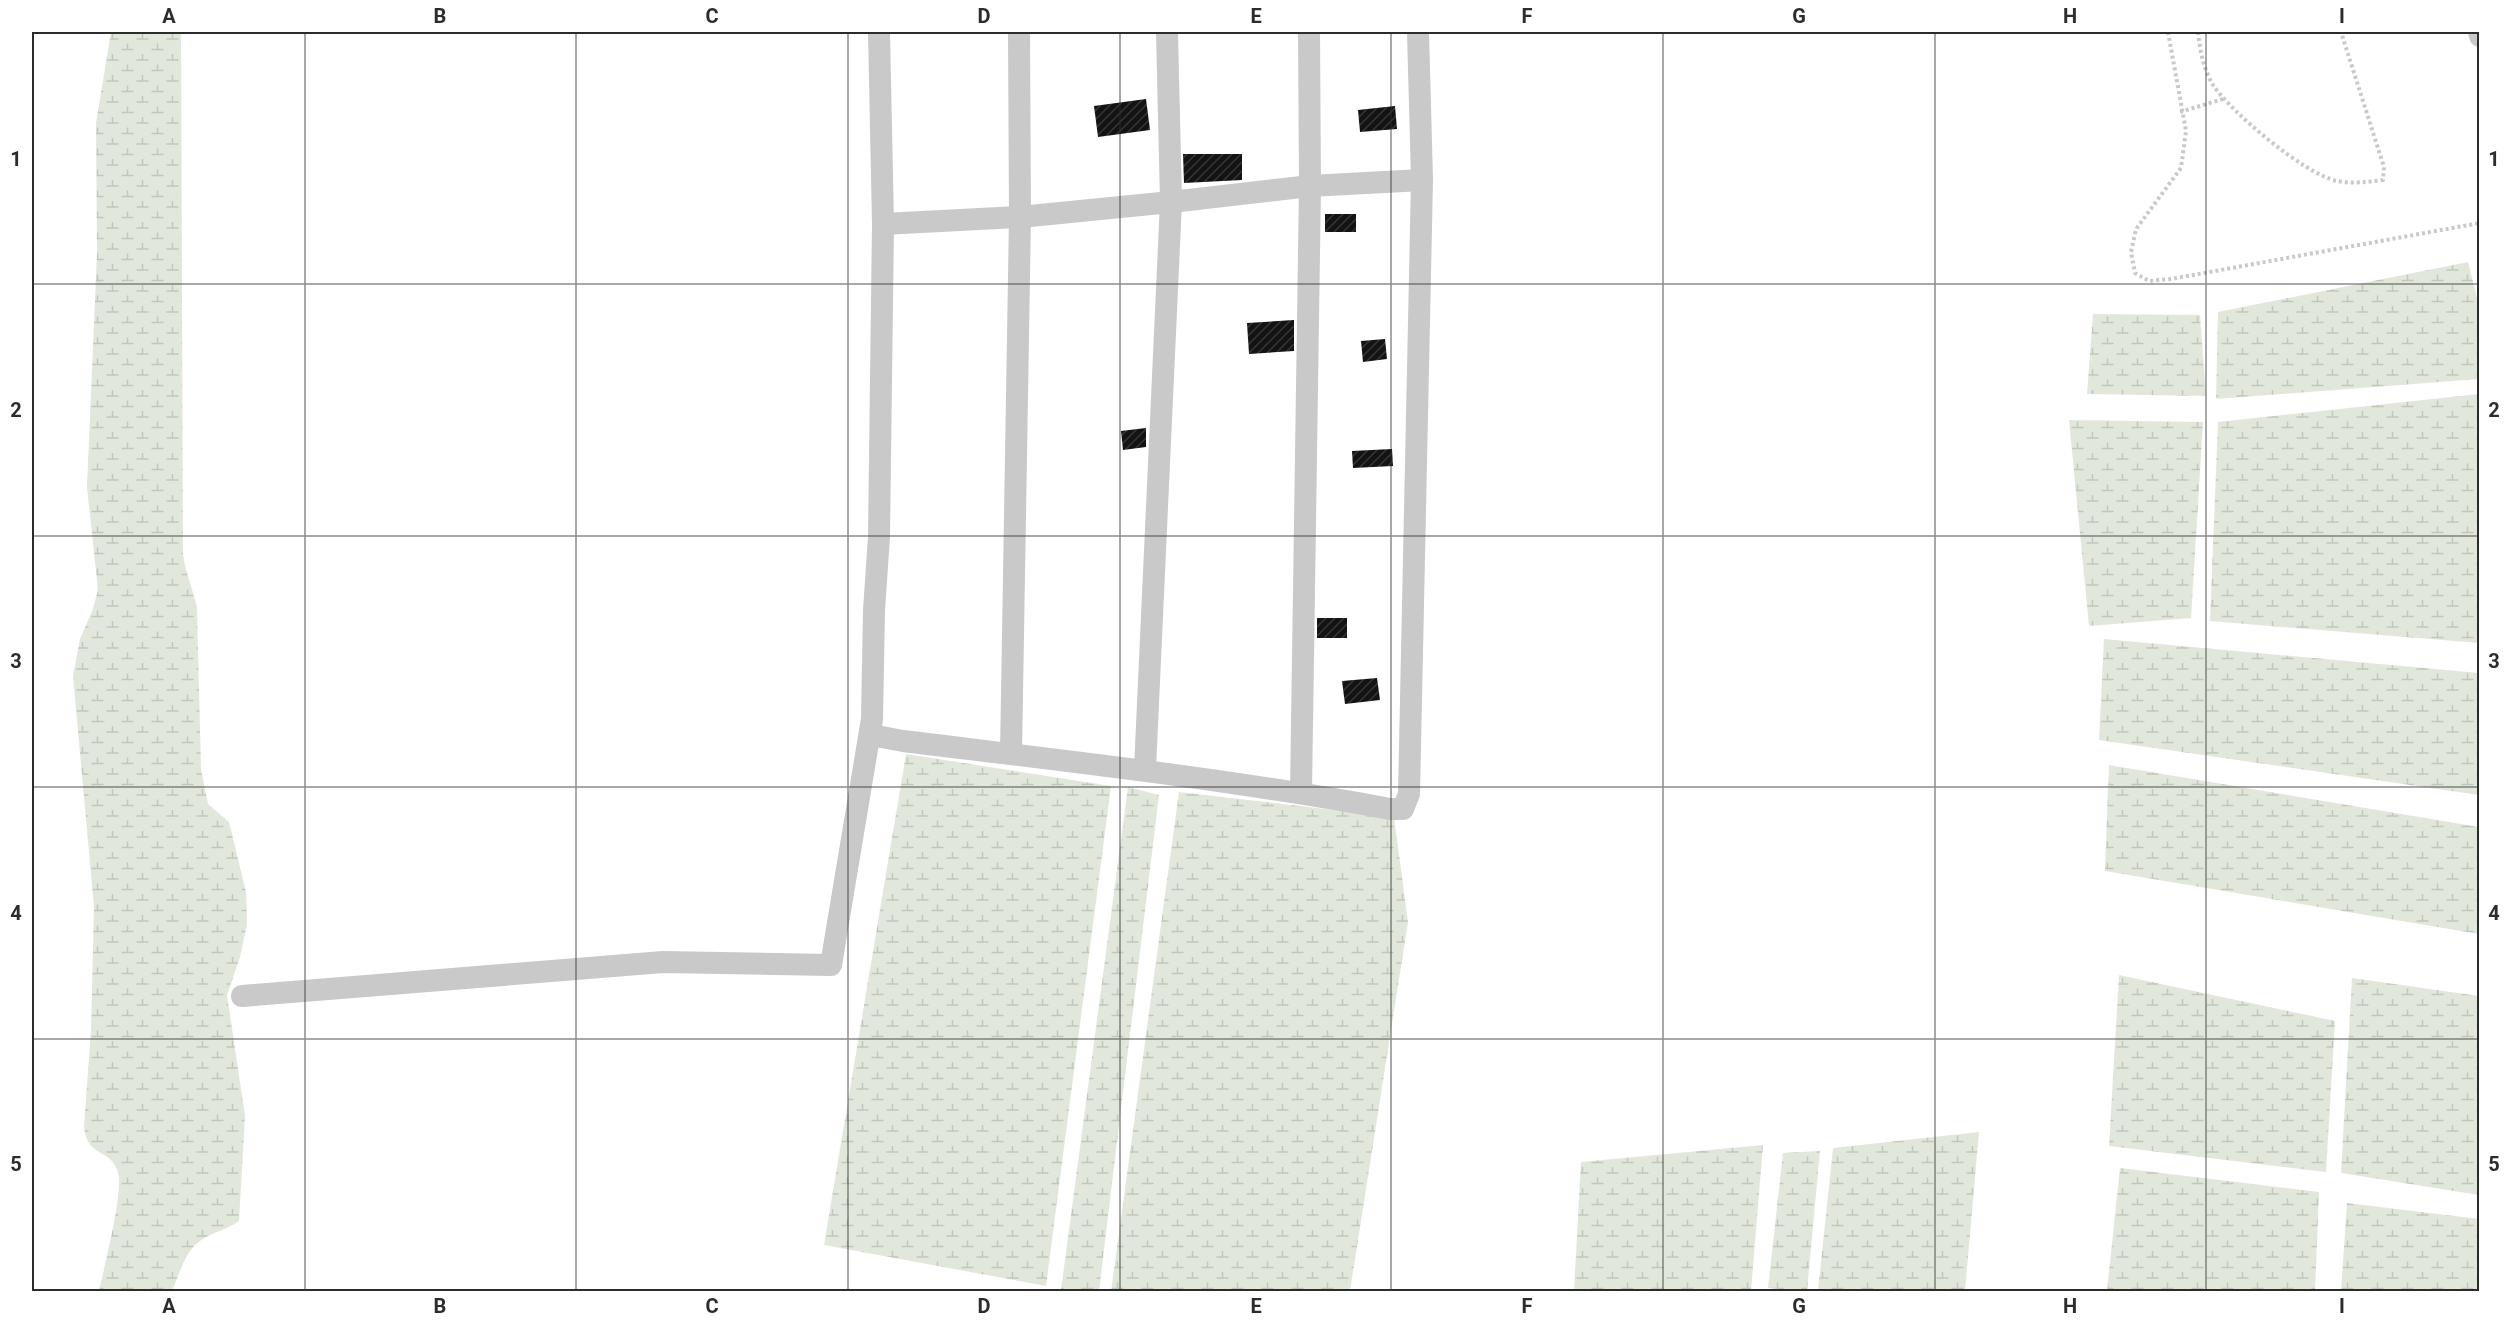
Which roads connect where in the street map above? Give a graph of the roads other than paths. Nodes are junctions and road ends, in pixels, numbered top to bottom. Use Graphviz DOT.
graph roads {
  1 [pos="879,32"];
  2 [pos="1019,32"];
  3 [pos="1167,32"];
  4 [pos="1309,32"];
  5 [pos="1418,32"];
  6 [pos="2480,32"];
  7 [pos="2480,36"];
  8 [pos="1422,180"];
  9 [pos="1310,186"];
  10 [pos="1172,202"];
  11 [pos="1020,217"];
  12 [pos="883,224"];
  13 [pos="871,735"];
  14 [pos="1011,754"];
  15 [pos="1144,769"];
  16 [pos="1301,792"];
  17 [pos="242,996"];
  1 -- 12 [label="street"];
  2 -- 11 [label="street"];
  3 -- 10 [label="street"];
  4 -- 9 [label="street"];
  5 -- 8 [label="street"];
  6 -- 7 [label="street"];
  8 -- 9 [label="street"];
  8 -- 16 [label="street"];
  9 -- 10 [label="street"];
  9 -- 16 [label="street"];
  10 -- 11 [label="street"];
  10 -- 15 [label="street"];
  11 -- 12 [label="street"];
  11 -- 14 [label="street"];
  12 -- 13 [label="street"];
  13 -- 14 [label="street"];
  13 -- 17 [label="street"];
  14 -- 15 [label="street"];
  15 -- 16 [label="street"];
}
